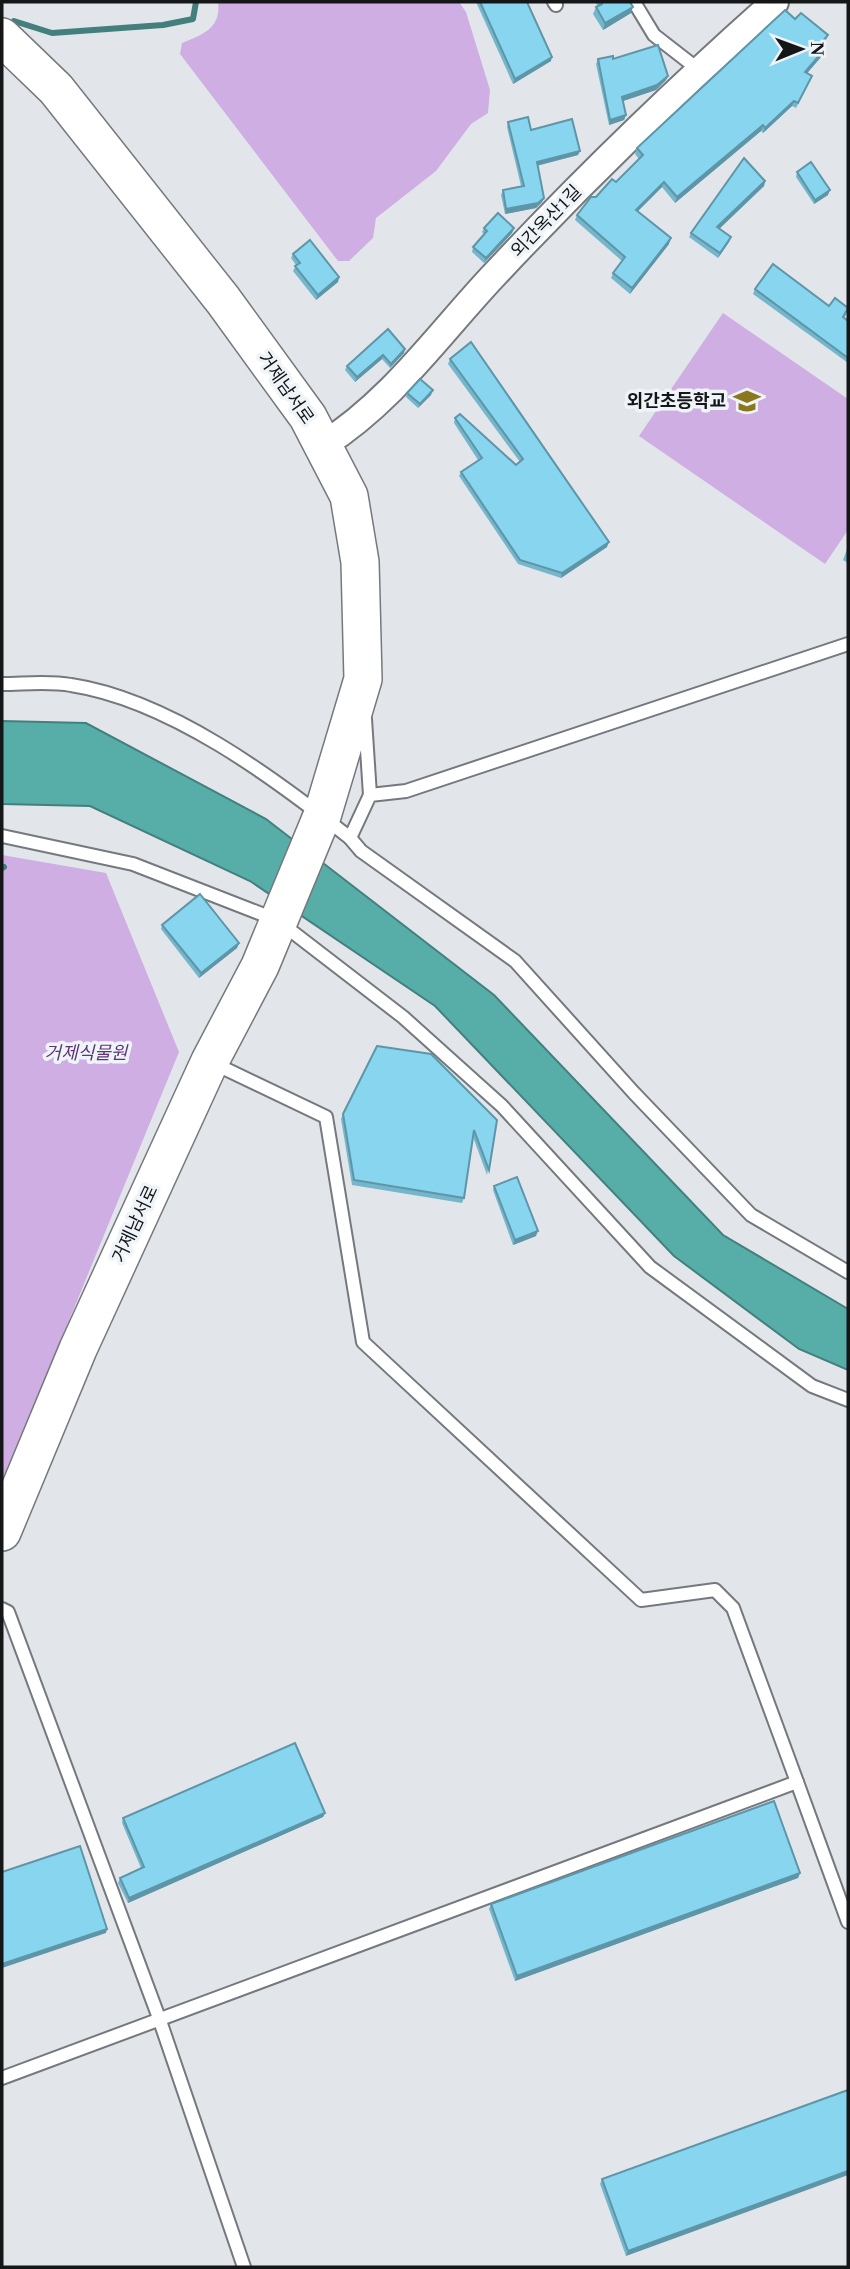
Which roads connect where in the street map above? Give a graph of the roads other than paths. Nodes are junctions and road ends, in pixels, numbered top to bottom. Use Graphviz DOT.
graph roads {
  1 [pos="634,2"];
  2 [pos="775,2"];
  3 [pos="2,37"];
  4 [pos="699,70"];
  5 [pos="323,445"];
  6 [pos="848,644"];
  7 [pos="363,679"];
  8 [pos="2,684"];
  9 [pos="370,795"];
  10 [pos="336,827"];
  11 [pos="2,836"];
  12 [pos="277,920"];
  13 [pos="210,1062"];
  14 [pos="848,1272"];
  15 [pos="848,1399"];
  16 [pos="2,1532"];
  17 [pos="2,1609"];
  18 [pos="797,1782"];
  19 [pos="848,1922"];
  20 [pos="159,2018"];
  21 [pos="2,2078"];
  22 [pos="244,2267"];
  1 -- 4 [label="lane"];
  2 -- 4 [label="street, 외간옥산1길"];
  3 -- 5 [label="main road, 거제남서로"];
  4 -- 5 [label="street, 외간옥산1길"];
  5 -- 7 [label="main road, 거제남서로"];
  6 -- 9 [label="lane"];
  7 -- 9 [label="lane"];
  7 -- 10 [label="main road, 거제남서로"];
  8 -- 10 [label="lane"];
  9 -- 10 [label="lane"];
  10 -- 12 [label="main road, 거제남서로"];
  10 -- 14 [label="lane"];
  11 -- 12 [label="lane"];
  12 -- 13 [label="main road, 거제남서로"];
  12 -- 15 [label="lane"];
  13 -- 16 [label="main road, 거제남서로"];
  13 -- 18 [label="lane"];
  17 -- 20 [label="lane"];
  18 -- 19 [label="lane"];
  18 -- 20 [label="lane"];
  20 -- 21 [label="lane"];
  20 -- 22 [label="lane"];
}
